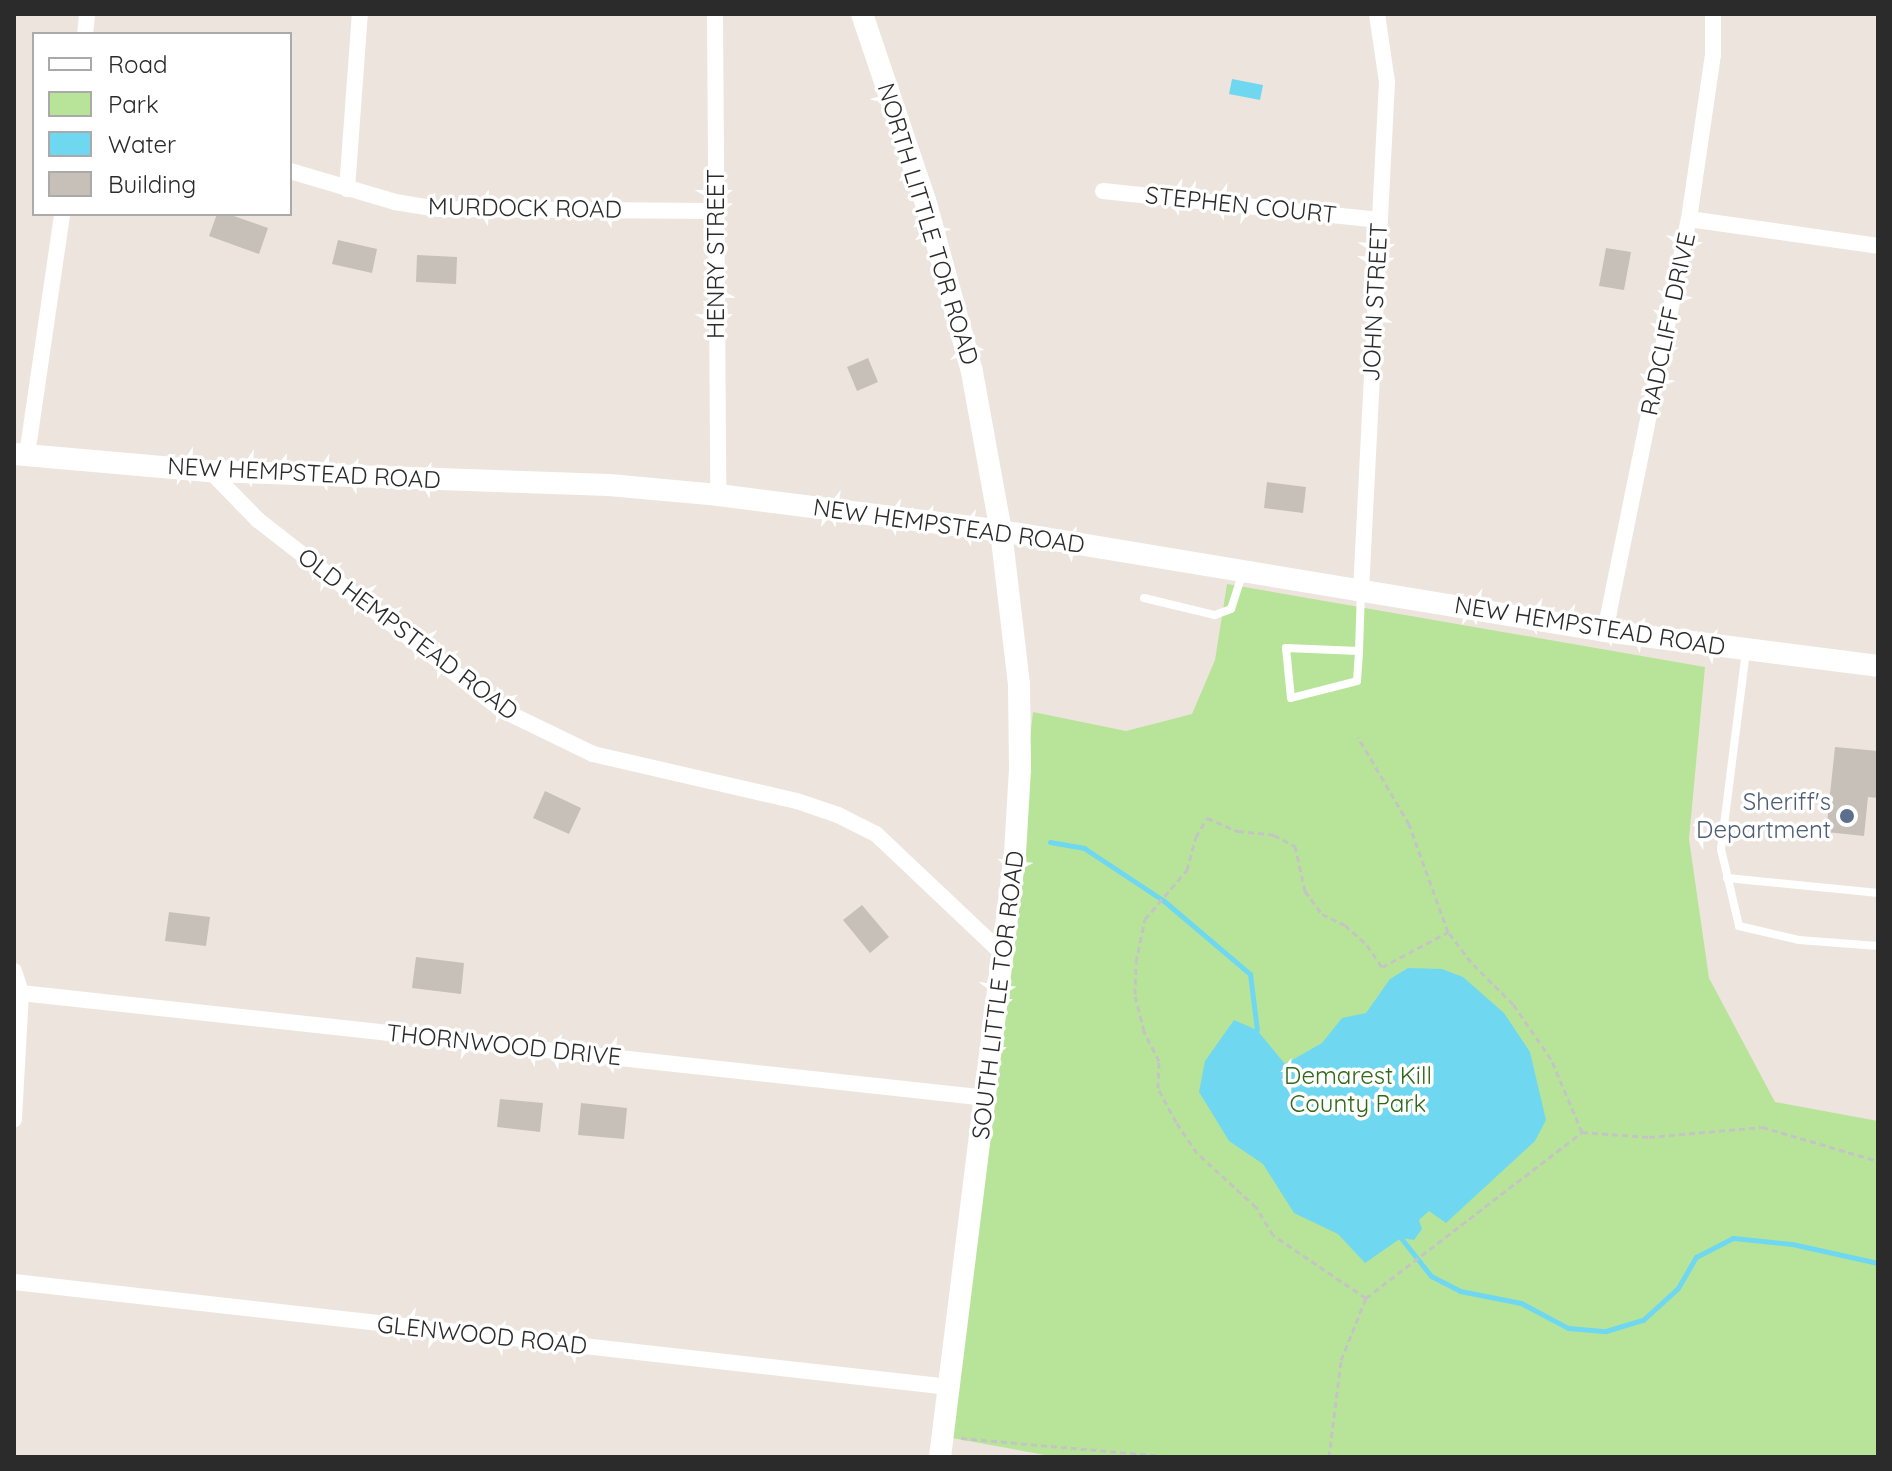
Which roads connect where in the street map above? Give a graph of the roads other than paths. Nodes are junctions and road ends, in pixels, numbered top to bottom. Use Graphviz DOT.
graph roads {
  1 [pos="360,14"];
  2 [pos="715,14"];
  3 [pos="862,14"];
  4 [pos="1377,14"];
  5 [pos="1713,14"];
  6 [pos="292,172"];
  7 [pos="347,189"];
  8 [pos="1103,191"];
  9 [pos="716,211"];
  10 [pos="62,216"];
  11 [pos="1689,219"];
  12 [pos="1379,220"];
  13 [pos="1878,246"];
  14 [pos="20,454"];
  15 [pos="210,471"];
  16 [pos="718,495"];
  17 [pos="1001,531"];
  18 [pos="1243,571"];
  19 [pos="1361,591"];
  20 [pos="1144,598"];
  21 [pos="1605,631"];
  22 [pos="1746,650"];
  23 [pos="1359,651"];
  24 [pos="1878,666"];
  25 [pos="1727,878"];
  26 [pos="1878,893"];
  27 [pos="1878,946"];
  28 [pos="1002,953"];
  29 [pos="14,971"];
  30 [pos="21,993"];
  31 [pos="987,1098"];
  32 [pos="14,1120"];
  33 [pos="14,1282"];
  34 [pos="949,1387"];
  35 [pos="944,1447"];
  1 -- 7 [label="street"];
  2 -- 9 [label="street, HENRY STREET"];
  3 -- 17 [label="street, NORTH LITTLE TOR ROAD"];
  4 -- 12 [label="street, JOHN STREET"];
  5 -- 11 [label="street, RADCLIFF DRIVE"];
  6 -- 7 [label="street, MURDOCK ROAD"];
  7 -- 9 [label="street, MURDOCK ROAD"];
  8 -- 12 [label="street, STEPHEN COURT"];
  9 -- 16 [label="street, HENRY STREET"];
  10 -- 14 [label="street"];
  11 -- 13 [label="street"];
  11 -- 21 [label="street, RADCLIFF DRIVE"];
  12 -- 19 [label="street, JOHN STREET"];
  14 -- 15 [label="street, NEW HEMPSTEAD ROAD"];
  15 -- 16 [label="street, NEW HEMPSTEAD ROAD"];
  15 -- 28 [label="street, OLD HEMPSTEAD ROAD"];
  16 -- 17 [label="street, NEW HEMPSTEAD ROAD"];
  17 -- 18 [label="street, NEW HEMPSTEAD ROAD"];
  17 -- 28 [label="street, SOUTH LITTLE TOR ROAD"];
  18 -- 19 [label="street, NEW HEMPSTEAD ROAD"];
  18 -- 20 [label="lane"];
  19 -- 21 [label="street, NEW HEMPSTEAD ROAD"];
  19 -- 23 [label="lane"];
  21 -- 22 [label="street, NEW HEMPSTEAD ROAD"];
  22 -- 24 [label="street, NEW HEMPSTEAD ROAD"];
  22 -- 25 [label="lane"];
  23 -- 23 [label="lane"];
  25 -- 26 [label="lane"];
  25 -- 27 [label="lane"];
  28 -- 31 [label="street, SOUTH LITTLE TOR ROAD"];
  29 -- 30 [label="street"];
  30 -- 31 [label="street, THORNWOOD DRIVE"];
  30 -- 32 [label="street"];
  31 -- 34 [label="street, SOUTH LITTLE TOR ROAD"];
  33 -- 34 [label="street, GLENWOOD ROAD"];
  34 -- 35 [label="street, SOUTH LITTLE TOR ROAD"];
}
